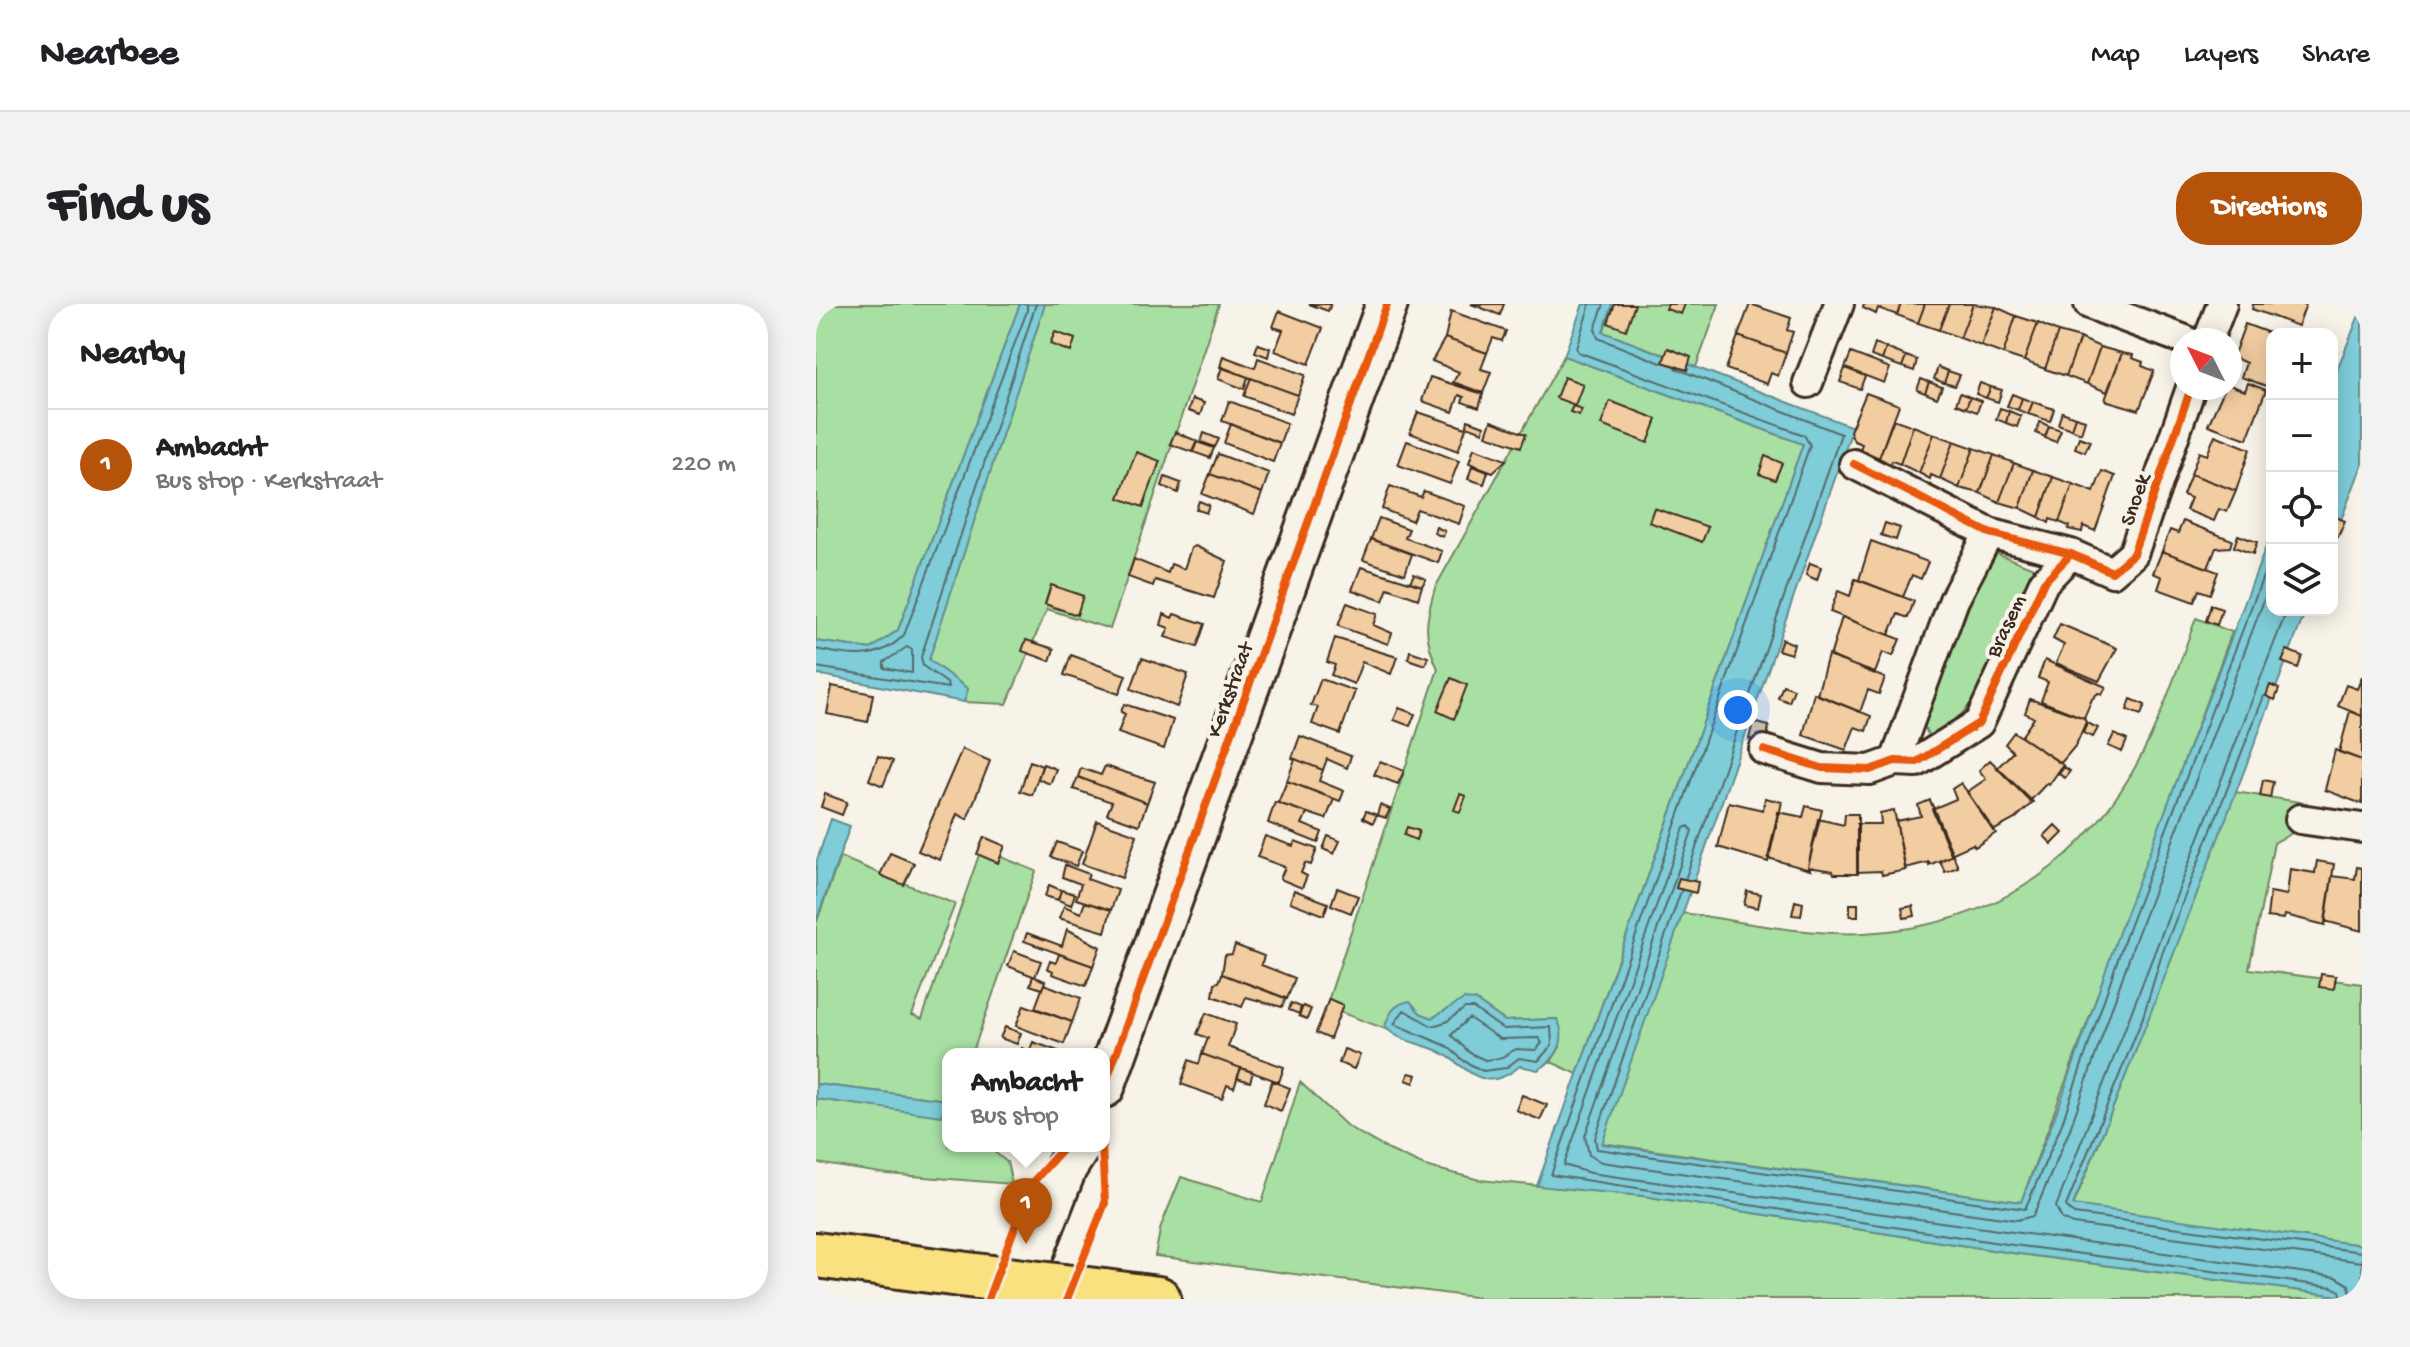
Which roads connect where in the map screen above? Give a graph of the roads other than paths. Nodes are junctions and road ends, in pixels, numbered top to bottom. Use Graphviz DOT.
graph roads {
  1 [pos="1387,304"];
  2 [pos="1839,304"];
  3 [pos="2089,304"];
  4 [pos="2222,304"];
  5 [pos="2213,328"];
  6 [pos="2170,334"];
  7 [pos="1808,383"];
  8 [pos="2187,400"];
  9 [pos="1854,464"];
  10 [pos="1989,533"];
  11 [pos="2071,554"];
  12 [pos="1764,750"];
  13 [pos="1895,761"];
  14 [pos="2300,819"];
  15 [pos="2362,828"];
  16 [pos="1110,1070"];
  17 [pos="1078,1152"];
  18 [pos="1083,1152"];
  19 [pos="816,1255"];
  20 [pos="1015,1299"];
  21 [pos="1038,1299"];
  22 [pos="1158,1299"];
  1 -- 16 [label="street, Kerkstraat"];
  2 -- 7 [label="street"];
  3 -- 6 [label="street"];
  4 -- 5 [label="street"];
  8 -- 11 [label="street, Snoek"];
  9 -- 10 [label="street"];
  10 -- 11 [label="street"];
  10 -- 13 [label="street"];
  11 -- 13 [label="street, Brasem"];
  12 -- 13 [label="street, Brasem"];
  14 -- 15 [label="street"];
  17 -- 20 [label="street"];
  18 -- 21 [label="street"];
  19 -- 22 [label="highway, bridge"];
}
